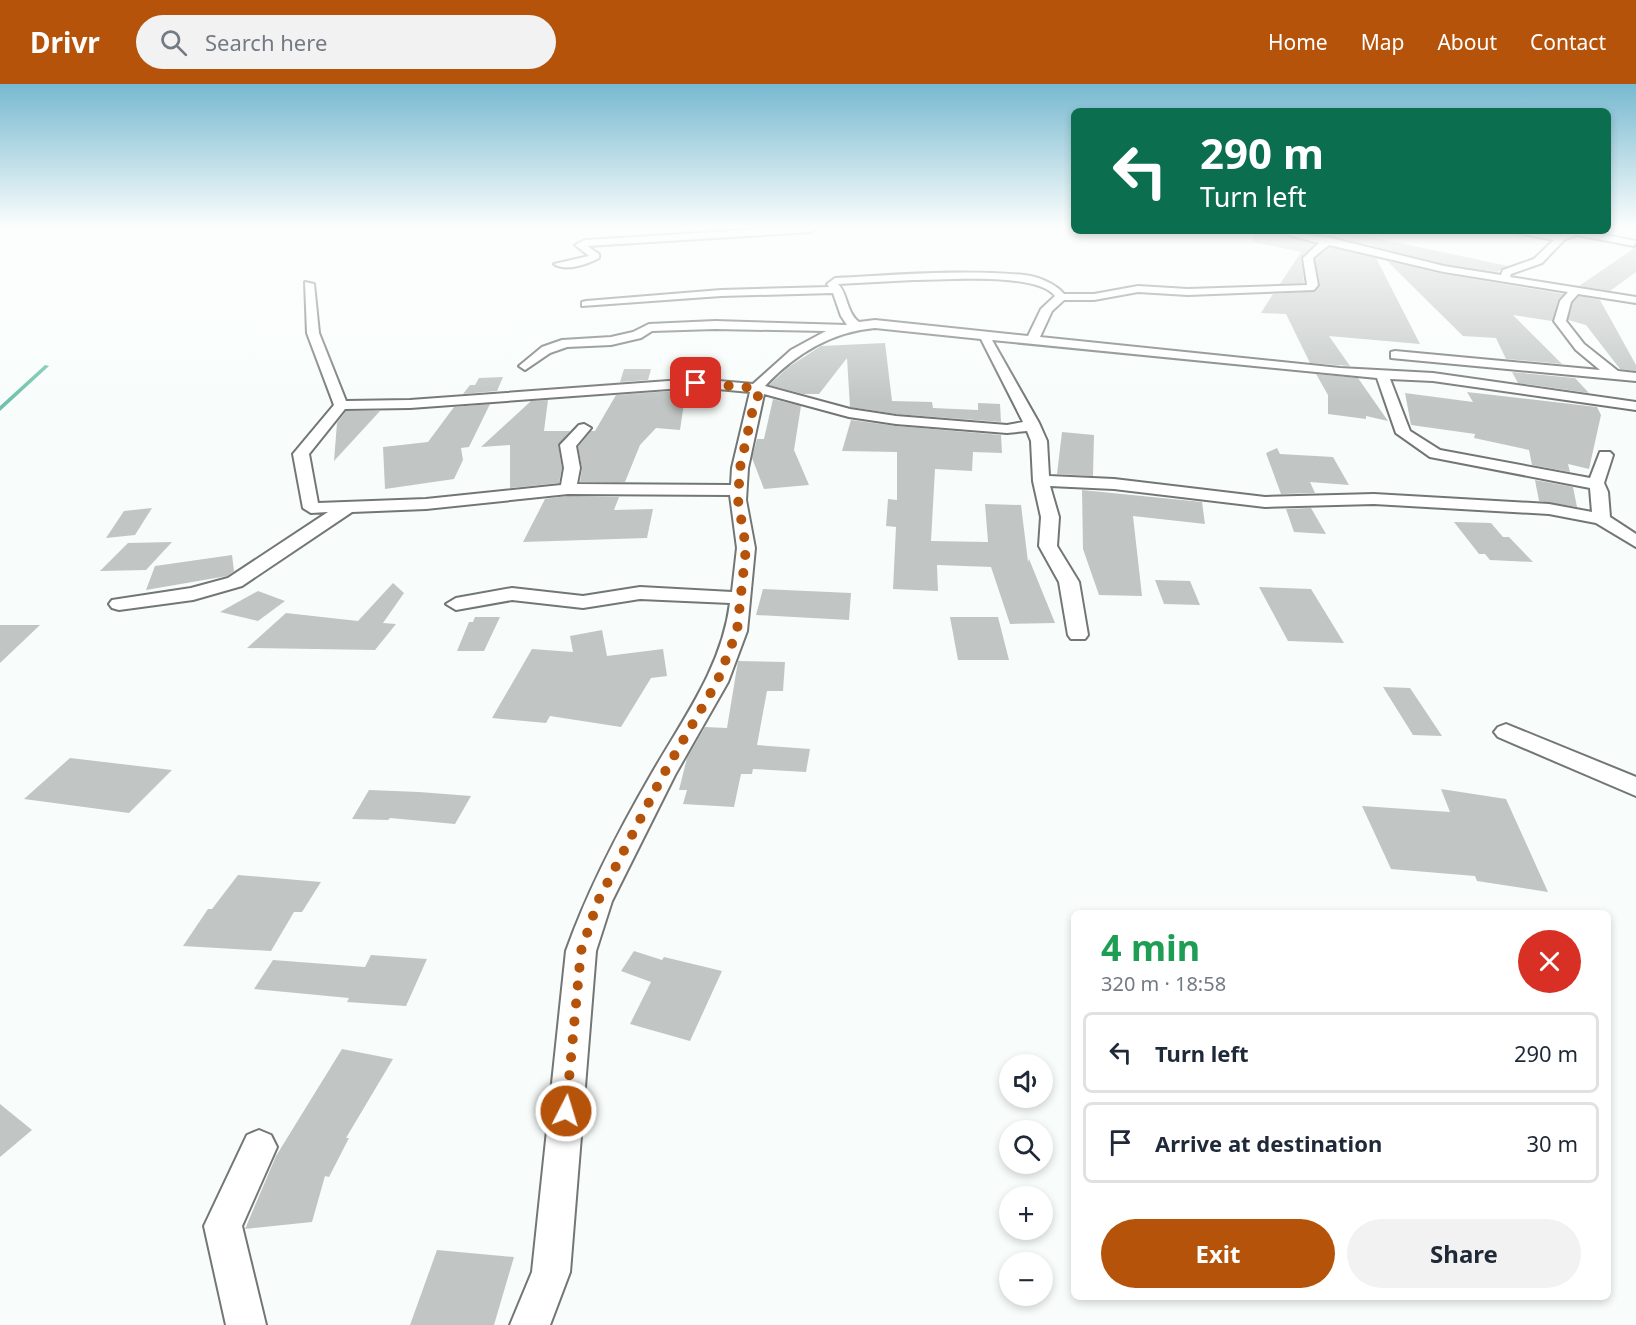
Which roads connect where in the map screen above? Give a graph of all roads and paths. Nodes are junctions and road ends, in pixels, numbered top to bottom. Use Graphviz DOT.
graph roads {
  1 [pos="309,287"];
  2 [pos="835,287"];
  3 [pos="1051,287"];
  4 [pos="1308,287"];
  5 [pos="1549,287"];
  6 [pos="838,290"];
  7 [pos="1575,291"];
  8 [pos="1061,297"];
  9 [pos="1636,300"];
  10 [pos="586,304"];
  11 [pos="848,327"];
  12 [pos="988,334"];
  13 [pos="1033,339"];
  14 [pos="1395,355"];
  15 [pos="525,366"];
  16 [pos="1382,374"];
  17 [pos="1614,375"];
  18 [pos="1636,377"];
  19 [pos="756,388"];
  20 [pos="341,405"];
  21 [pos="1636,406"];
  22 [pos="1032,423"];
  23 [pos="584,428"];
  24 [pos="1605,454"];
  25 [pos="1041,481"];
  26 [pos="1596,483"];
  27 [pos="568,489"];
  28 [pos="739,489"];
  29 [pos="349,506"];
  30 [pos="1601,519"];
  31 [pos="1636,542"];
  32 [pos="739,598"];
  33 [pos="119,604"];
  34 [pos="456,604"];
  35 [pos="1078,635"];
  36 [pos="1506,732"];
  37 [pos="1636,787"];
  38 [pos="259,1147"];
  39 [pos="246,1325"];
  40 [pos="530,1325"];
  1 -- 20 [label="street"];
  2 -- 6 [label="street"];
  3 -- 8 [label="street"];
  4 -- 8 [label="street"];
  5 -- 7 [label="street"];
  6 -- 10 [label="street"];
  6 -- 11 [label="street"];
  7 -- 9 [label="street"];
  7 -- 17 [label="street"];
  8 -- 13 [label="street"];
  11 -- 12 [label="street"];
  11 -- 15 [label="street"];
  11 -- 19 [label="street"];
  12 -- 13 [label="street"];
  12 -- 22 [label="street"];
  13 -- 16 [label="street"];
  14 -- 17 [label="street"];
  16 -- 21 [label="street"];
  16 -- 26 [label="street"];
  17 -- 18 [label="street"];
  19 -- 20 [label="street"];
  19 -- 22 [label="street"];
  19 -- 28 [label="street"];
  20 -- 29 [label="street"];
  22 -- 25 [label="street"];
  23 -- 27 [label="street"];
  24 -- 26 [label="street"];
  25 -- 30 [label="street"];
  25 -- 35 [label="street"];
  26 -- 30 [label="street"];
  27 -- 28 [label="street"];
  27 -- 29 [label="street"];
  28 -- 32 [label="street"];
  29 -- 33 [label="street"];
  30 -- 31 [label="street"];
  32 -- 34 [label="street"];
  32 -- 40 [label="street"];
  36 -- 37 [label="street"];
  38 -- 39 [label="street"];
}
